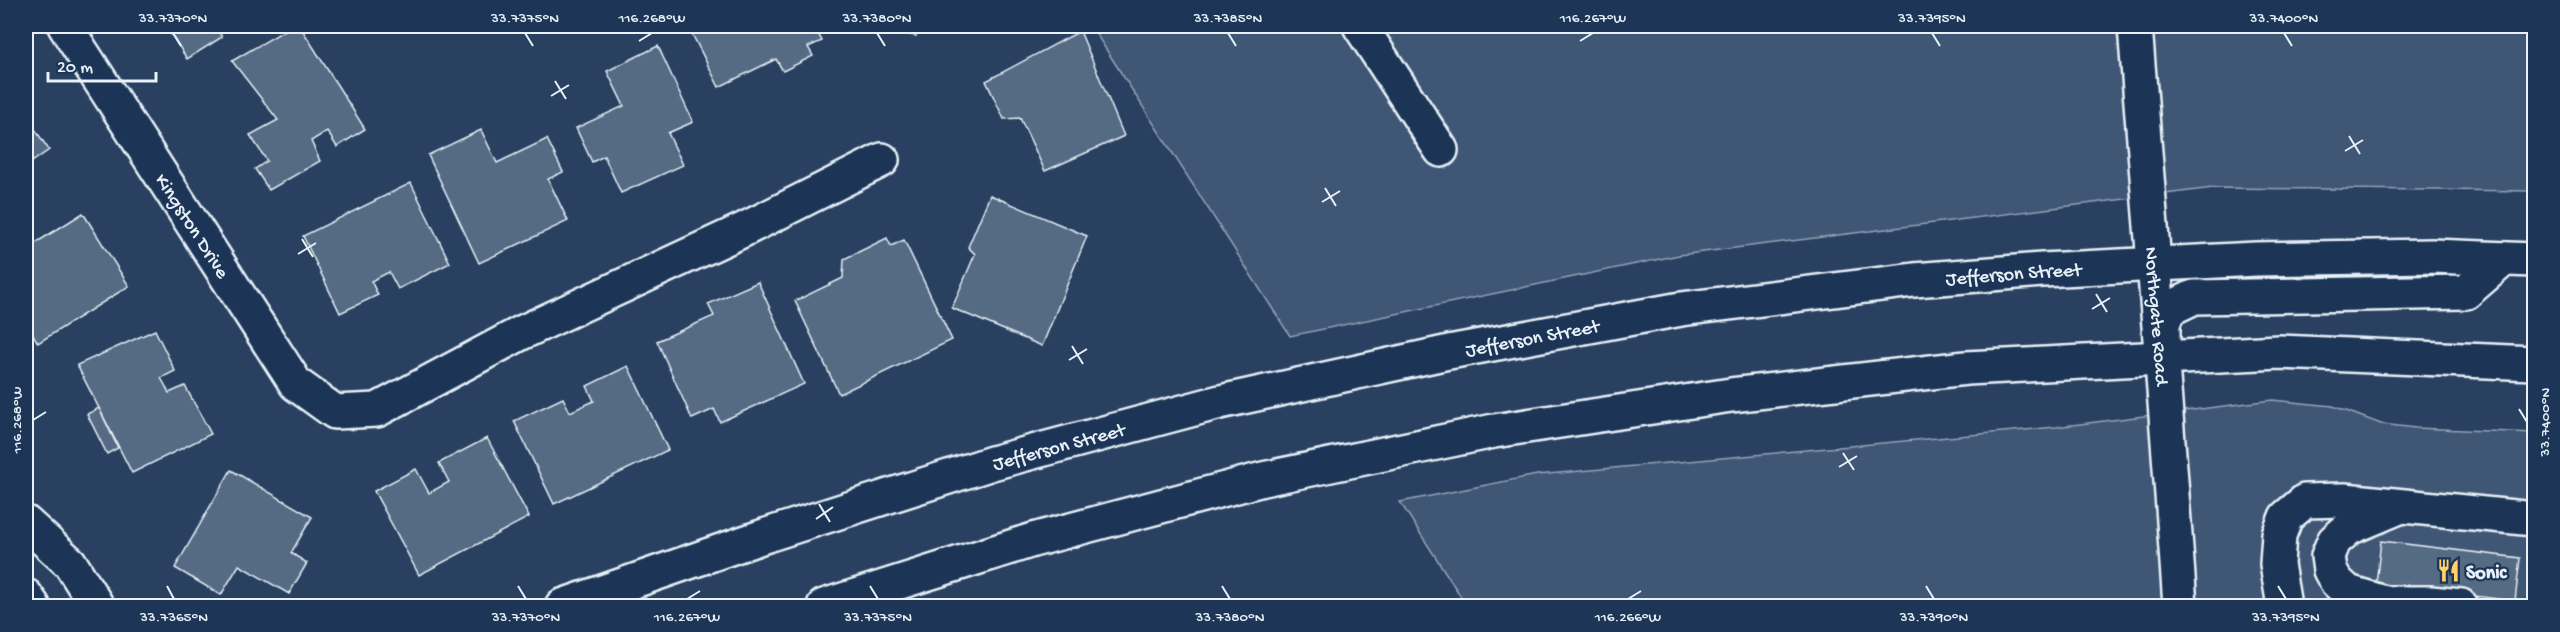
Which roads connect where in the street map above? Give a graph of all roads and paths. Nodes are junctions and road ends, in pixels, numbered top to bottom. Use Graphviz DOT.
graph roads {
  1 [pos="65,26"];
  2 [pos="1360,26"];
  3 [pos="2135,26"];
  4 [pos="1440,150"];
  5 [pos="882,160"];
  6 [pos="2519,260"];
  7 [pos="2153,264"];
  8 [pos="2163,357"];
  9 [pos="2535,363"];
  10 [pos="2403,505"];
  11 [pos="2535,519"];
  12 [pos="26,523"];
  13 [pos="26,596"];
  14 [pos="33,606"];
  15 [pos="97,606"];
  16 [pos="562,606"];
  17 [pos="824,606"];
  18 [pos="2180,606"];
  19 [pos="2284,606"];
  20 [pos="2461,606"];
  1 -- 5 [label="main road, Kingston Drive"];
  2 -- 4 [label="main road"];
  3 -- 7 [label="main road, Northgate Road"];
  6 -- 7 [label="main road, Jefferson Street"];
  6 -- 8 [label="main road"];
  7 -- 8 [label="main road, Northgate Road"];
  7 -- 16 [label="main road, Jefferson Street"];
  8 -- 9 [label="main road"];
  8 -- 17 [label="main road"];
  8 -- 18 [label="main road, Northgate Road"];
  10 -- 11 [label="main road"];
  10 -- 19 [label="main road"];
  10 -- 20 [label="main road"];
  12 -- 15 [label="main road"];
  13 -- 14 [label="main road"];
}
